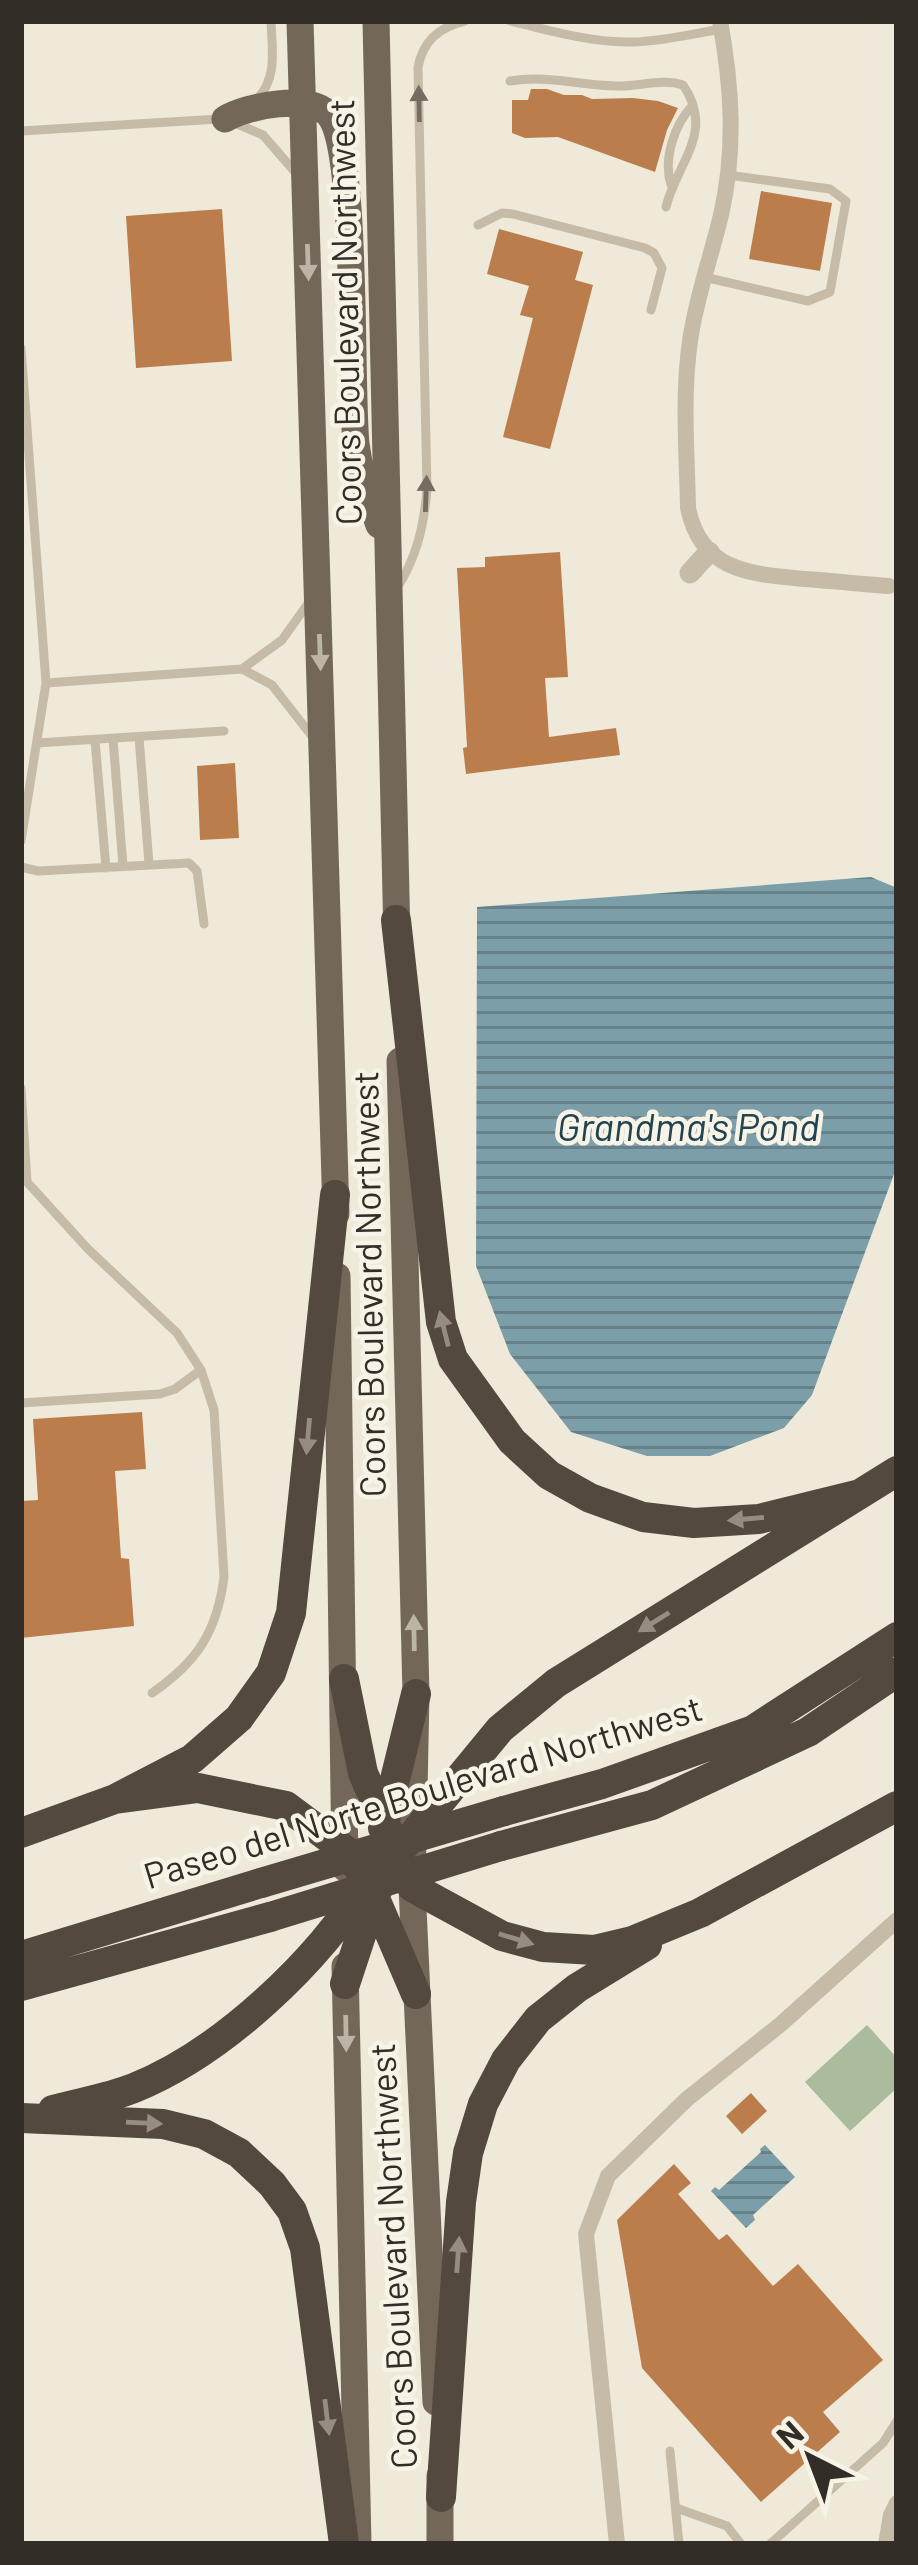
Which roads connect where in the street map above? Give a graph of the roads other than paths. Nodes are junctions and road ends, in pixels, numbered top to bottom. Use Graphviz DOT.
graph roads {
  1 [pos="271,21"];
  2 [pos="300,21"];
  3 [pos="376,21"];
  4 [pos="465,21"];
  5 [pos="510,21"];
  6 [pos="720,25"];
  7 [pos="510,81"];
  8 [pos="303,103"];
  9 [pos="692,106"];
  10 [pos="234,114"];
  11 [pos="21,130"];
  12 [pos="728,175"];
  13 [pos="671,185"];
  14 [pos="305,192"];
  15 [pos="666,207"];
  16 [pos="478,225"];
  17 [pos="704,277"];
  18 [pos="652,310"];
  19 [pos="21,348"];
  20 [pos="386,540"];
  21 [pos="709,552"];
  22 [pos="690,574"];
  23 [pos="889,586"];
  24 [pos="319,587"];
  25 [pos="388,602"];
  26 [pos="242,669"];
  27 [pos="46,683"];
  28 [pos="224,730"];
  29 [pos="139,737"];
  30 [pos="113,739"];
  31 [pos="95,740"];
  32 [pos="38,743"];
  33 [pos="323,751"];
  34 [pos="21,842"];
  35 [pos="148,864"];
  36 [pos="123,866"];
  37 [pos="21,867"];
  38 [pos="106,868"];
  39 [pos="396,920"];
  40 [pos="204,923"];
  41 [pos="21,1088"];
  42 [pos="24,1183"];
  43 [pos="335,1195"];
  44 [pos="201,1370"];
  45 [pos="21,1403"];
  46 [pos="897,1471"];
  47 [pos="860,1494"];
  48 [pos="897,1636"];
  49 [pos="897,1672"];
  50 [pos="344,1679"];
  51 [pos="152,1694"];
  52 [pos="416,1694"];
  53 [pos="115,1799"];
  54 [pos="897,1806"];
  55 [pos="21,1834"];
  56 [pos="398,1837"];
  57 [pos="346,1850"];
  58 [pos="412,1887"];
  59 [pos="371,1888"];
  60 [pos="700,1913"];
  61 [pos="345,1916"];
  62 [pos="897,1920"];
  63 [pos="21,1957"];
  64 [pos="345,1984"];
  65 [pos="21,1986"];
  66 [pos="416,1994"];
  67 [pos="24,2117"];
  68 [pos="897,2420"];
  69 [pos="670,2451"];
  70 [pos="441,2497"];
  71 [pos="897,2503"];
  72 [pos="676,2508"];
  73 [pos="344,2544"];
  74 [pos="358,2544"];
  75 [pos="440,2544"];
  76 [pos="617,2544"];
  77 [pos="679,2544"];
  78 [pos="741,2544"];
  79 [pos="770,2544"];
  80 [pos="886,2544"];
  1 -- 10 [label="lane"];
  2 -- 8 [label="main road, Coors Boulevard Northwest"];
  3 -- 20 [label="main road, Coors Boulevard Northwest"];
  25 -- 4 [label="lane, one-way"];
  5 -- 6 [label="lane"];
  6 -- 12 [label="street"];
  7 -- 9 [label="lane"];
  8 -- 10 [label="main road"];
  8 -- 14 [label="main road, Coors Boulevard Northwest"];
  8 -- 20 [label="main road"];
  9 -- 13 [label="lane"];
  9 -- 13 [label="lane"];
  10 -- 11 [label="lane"];
  10 -- 14 [label="lane"];
  12 -- 17 [label="street"];
  12 -- 17 [label="lane"];
  13 -- 15 [label="lane"];
  14 -- 24 [label="main road, Coors Boulevard Northwest, one-way"];
  16 -- 18 [label="lane"];
  17 -- 21 [label="street"];
  19 -- 27 [label="lane"];
  20 -- 25 [label="main road, Coors Boulevard Northwest"];
  21 -- 22 [label="street"];
  21 -- 23 [label="street"];
  24 -- 26 [label="lane"];
  24 -- 33 [label="main road, Coors Boulevard Northwest, one-way"];
  25 -- 39 [label="main road, Coors Boulevard Northwest"];
  26 -- 27 [label="lane"];
  26 -- 33 [label="lane"];
  27 -- 32 [label="lane"];
  28 -- 29 [label="lane"];
  29 -- 30 [label="lane"];
  29 -- 35 [label="lane"];
  30 -- 31 [label="lane"];
  30 -- 36 [label="lane"];
  31 -- 32 [label="lane"];
  31 -- 38 [label="lane"];
  32 -- 34 [label="lane"];
  33 -- 43 [label="main road, Coors Boulevard Northwest"];
  35 -- 36 [label="lane"];
  35 -- 40 [label="lane"];
  36 -- 38 [label="lane"];
  37 -- 38 [label="lane"];
  47 -- 39 [label="highway, one-way"];
  52 -- 39 [label="main road, Coors Boulevard Northwest, one-way"];
  41 -- 42 [label="lane"];
  42 -- 44 [label="lane"];
  43 -- 50 [label="main road, Coors Boulevard Northwest"];
  43 -- 53 [label="highway, one-way"];
  44 -- 45 [label="lane"];
  44 -- 51 [label="lane"];
  46 -- 47 [label="highway"];
  47 -- 56 [label="highway, one-way"];
  48 -- 63 [label="highway, Paseo del Norte Boulevard Northwest, bridge"];
  49 -- 65 [label="highway, Paseo del Norte Boulevard Northwest, bridge"];
  50 -- 56 [label="highway"];
  50 -- 57 [label="main road, Coors Boulevard Northwest"];
  52 -- 56 [label="highway"];
  53 -- 55 [label="highway"];
  53 -- 57 [label="highway"];
  54 -- 60 [label="highway"];
  56 -- 58 [label="highway"];
  56 -- 59 [label="highway"];
  57 -- 59 [label="highway"];
  57 -- 61 [label="main road, Coors Boulevard Northwest"];
  58 -- 60 [label="highway, one-way"];
  58 -- 66 [label="main road, Coors Boulevard Northwest"];
  59 -- 61 [label="highway"];
  59 -- 64 [label="highway"];
  59 -- 66 [label="highway"];
  70 -- 60 [label="highway, one-way"];
  61 -- 64 [label="main road, Coors Boulevard Northwest"];
  61 -- 67 [label="highway"];
  62 -- 76 [label="street"];
  64 -- 74 [label="main road, Coors Boulevard Northwest, one-way"];
  66 -- 70 [label="main road, Coors Boulevard Northwest"];
  67 -- 73 [label="highway, one-way"];
  68 -- 79 [label="lane"];
  69 -- 72 [label="lane"];
  70 -- 75 [label="main road, Coors Boulevard Northwest"];
  71 -- 80 [label="street"];
  72 -- 77 [label="lane"];
  72 -- 78 [label="lane"];
}
